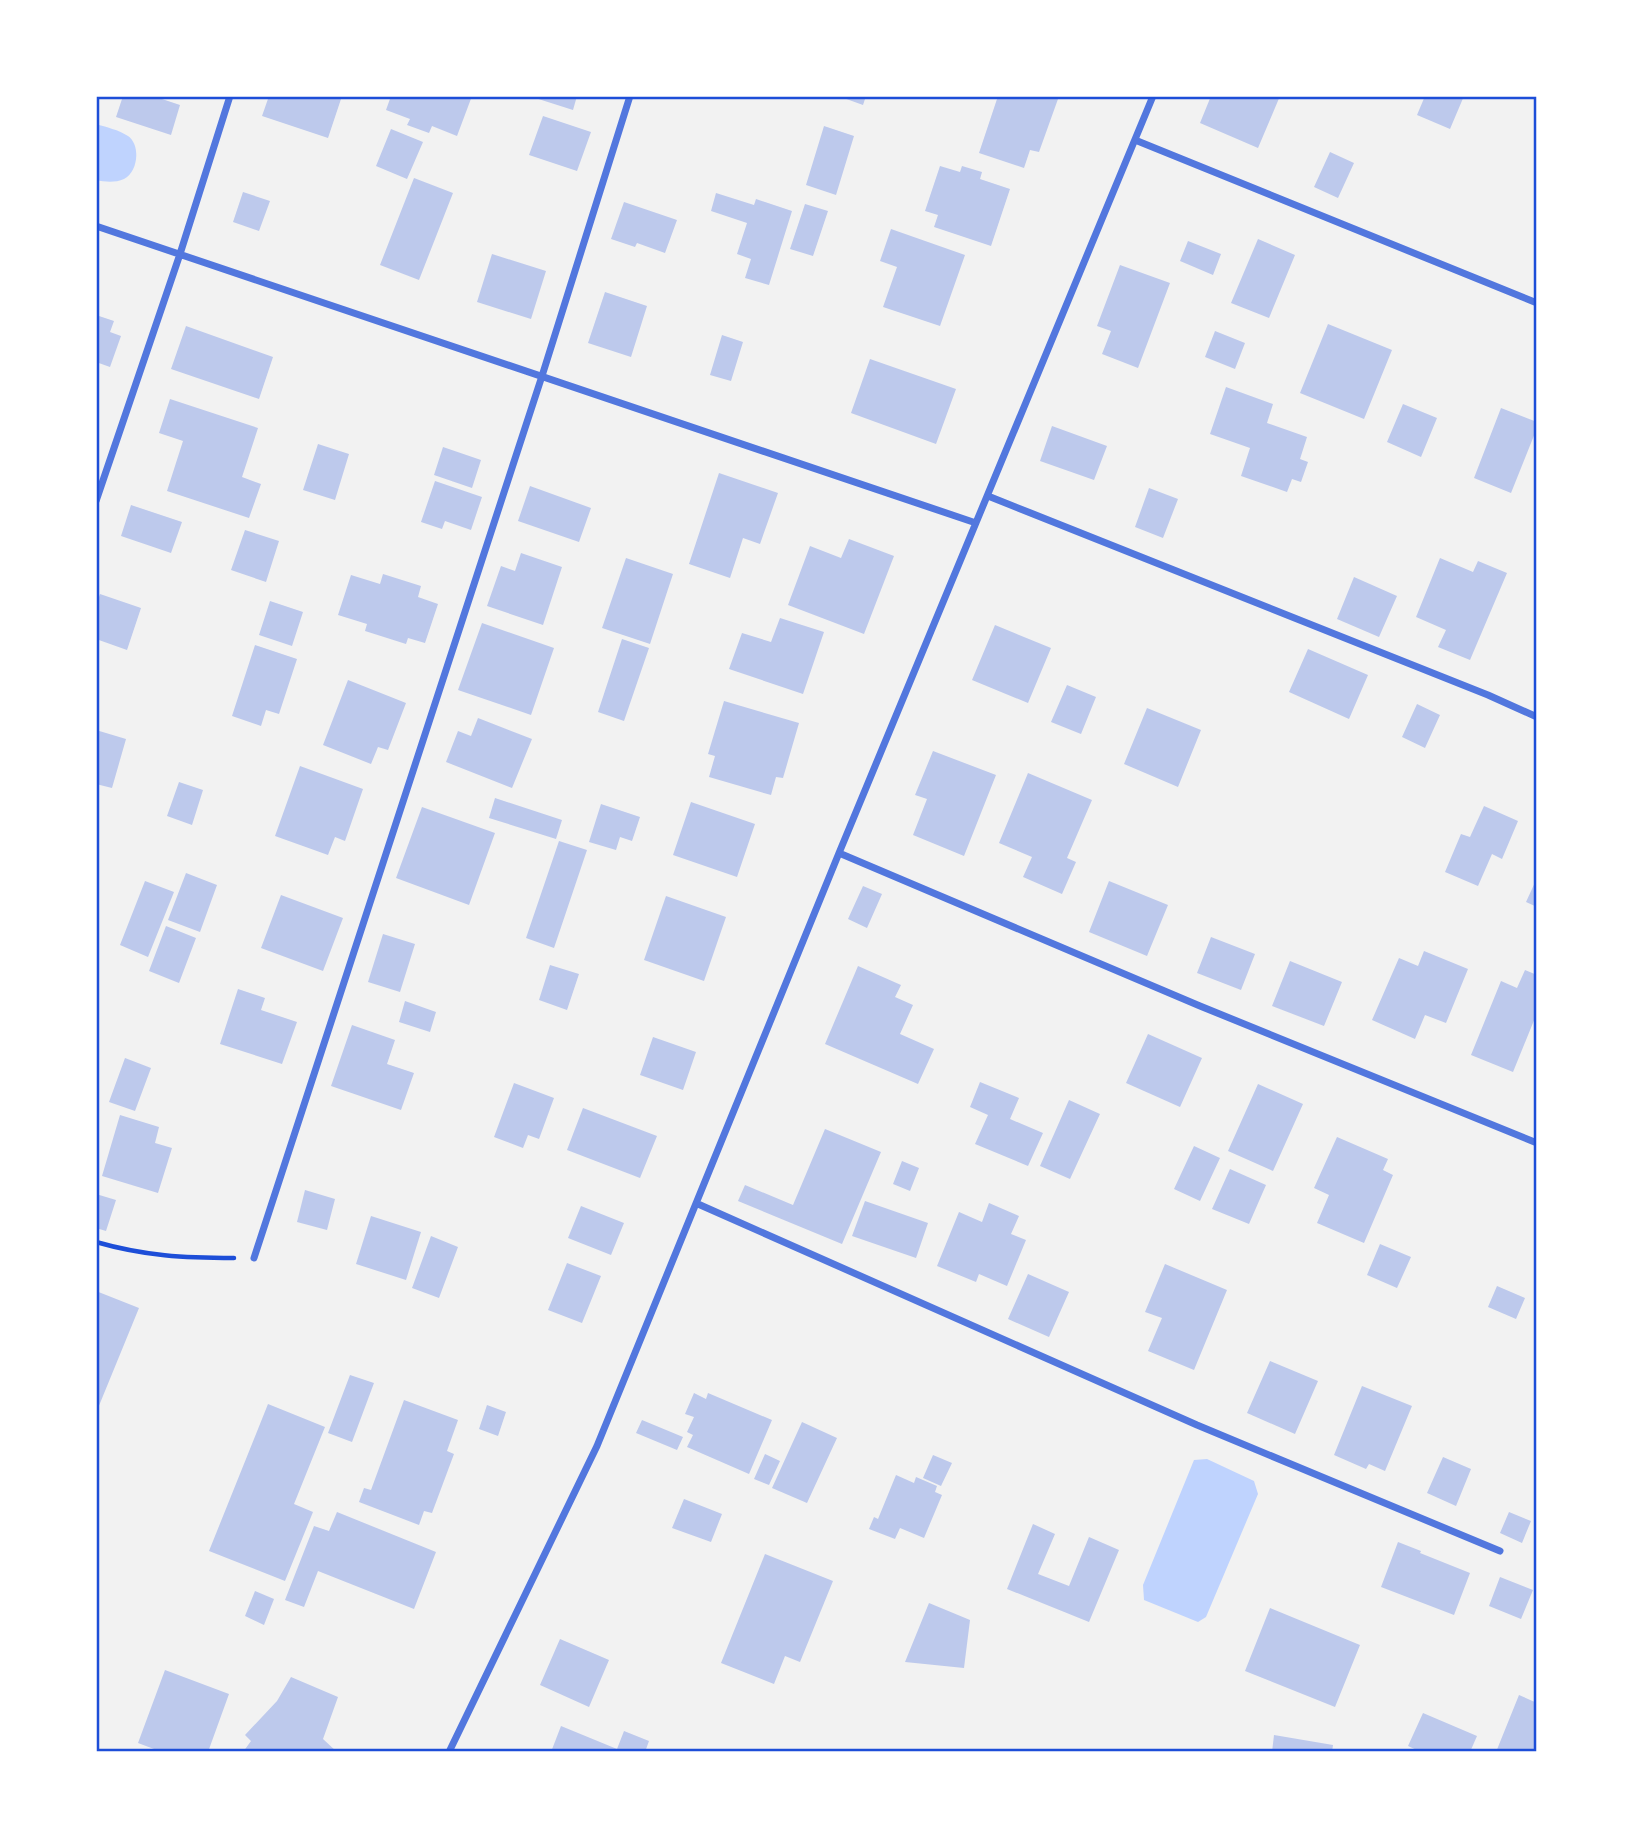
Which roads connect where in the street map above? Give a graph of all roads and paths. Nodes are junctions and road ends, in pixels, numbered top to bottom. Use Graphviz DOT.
graph roads {
  1 [pos="230,96"];
  2 [pos="630,96"];
  3 [pos="1153,96"];
  4 [pos="1135,140"];
  5 [pos="96,226"];
  6 [pos="180,254"];
  7 [pos="1537,303"];
  8 [pos="542,376"];
  9 [pos="988,496"];
  10 [pos="96,501"];
  11 [pos="976,523"];
  12 [pos="1537,717"];
  13 [pos="839,853"];
  14 [pos="1537,1143"];
  15 [pos="698,1204"];
  16 [pos="96,1242"];
  17 [pos="254,1258"];
  18 [pos="1500,1551"];
  19 [pos="449,1752"];
  1 -- 6 [label="street"];
  2 -- 8 [label="street"];
  3 -- 4 [label="street"];
  4 -- 7 [label="street"];
  4 -- 9 [label="street"];
  5 -- 6 [label="street"];
  6 -- 8 [label="street"];
  6 -- 10 [label="street"];
  8 -- 11 [label="street"];
  8 -- 17 [label="street"];
  9 -- 11 [label="street"];
  9 -- 12 [label="street"];
  11 -- 13 [label="street"];
  13 -- 14 [label="street"];
  13 -- 15 [label="street"];
  15 -- 18 [label="street"];
  15 -- 19 [label="street"];
  16 -- 17 [label="path"];
}
